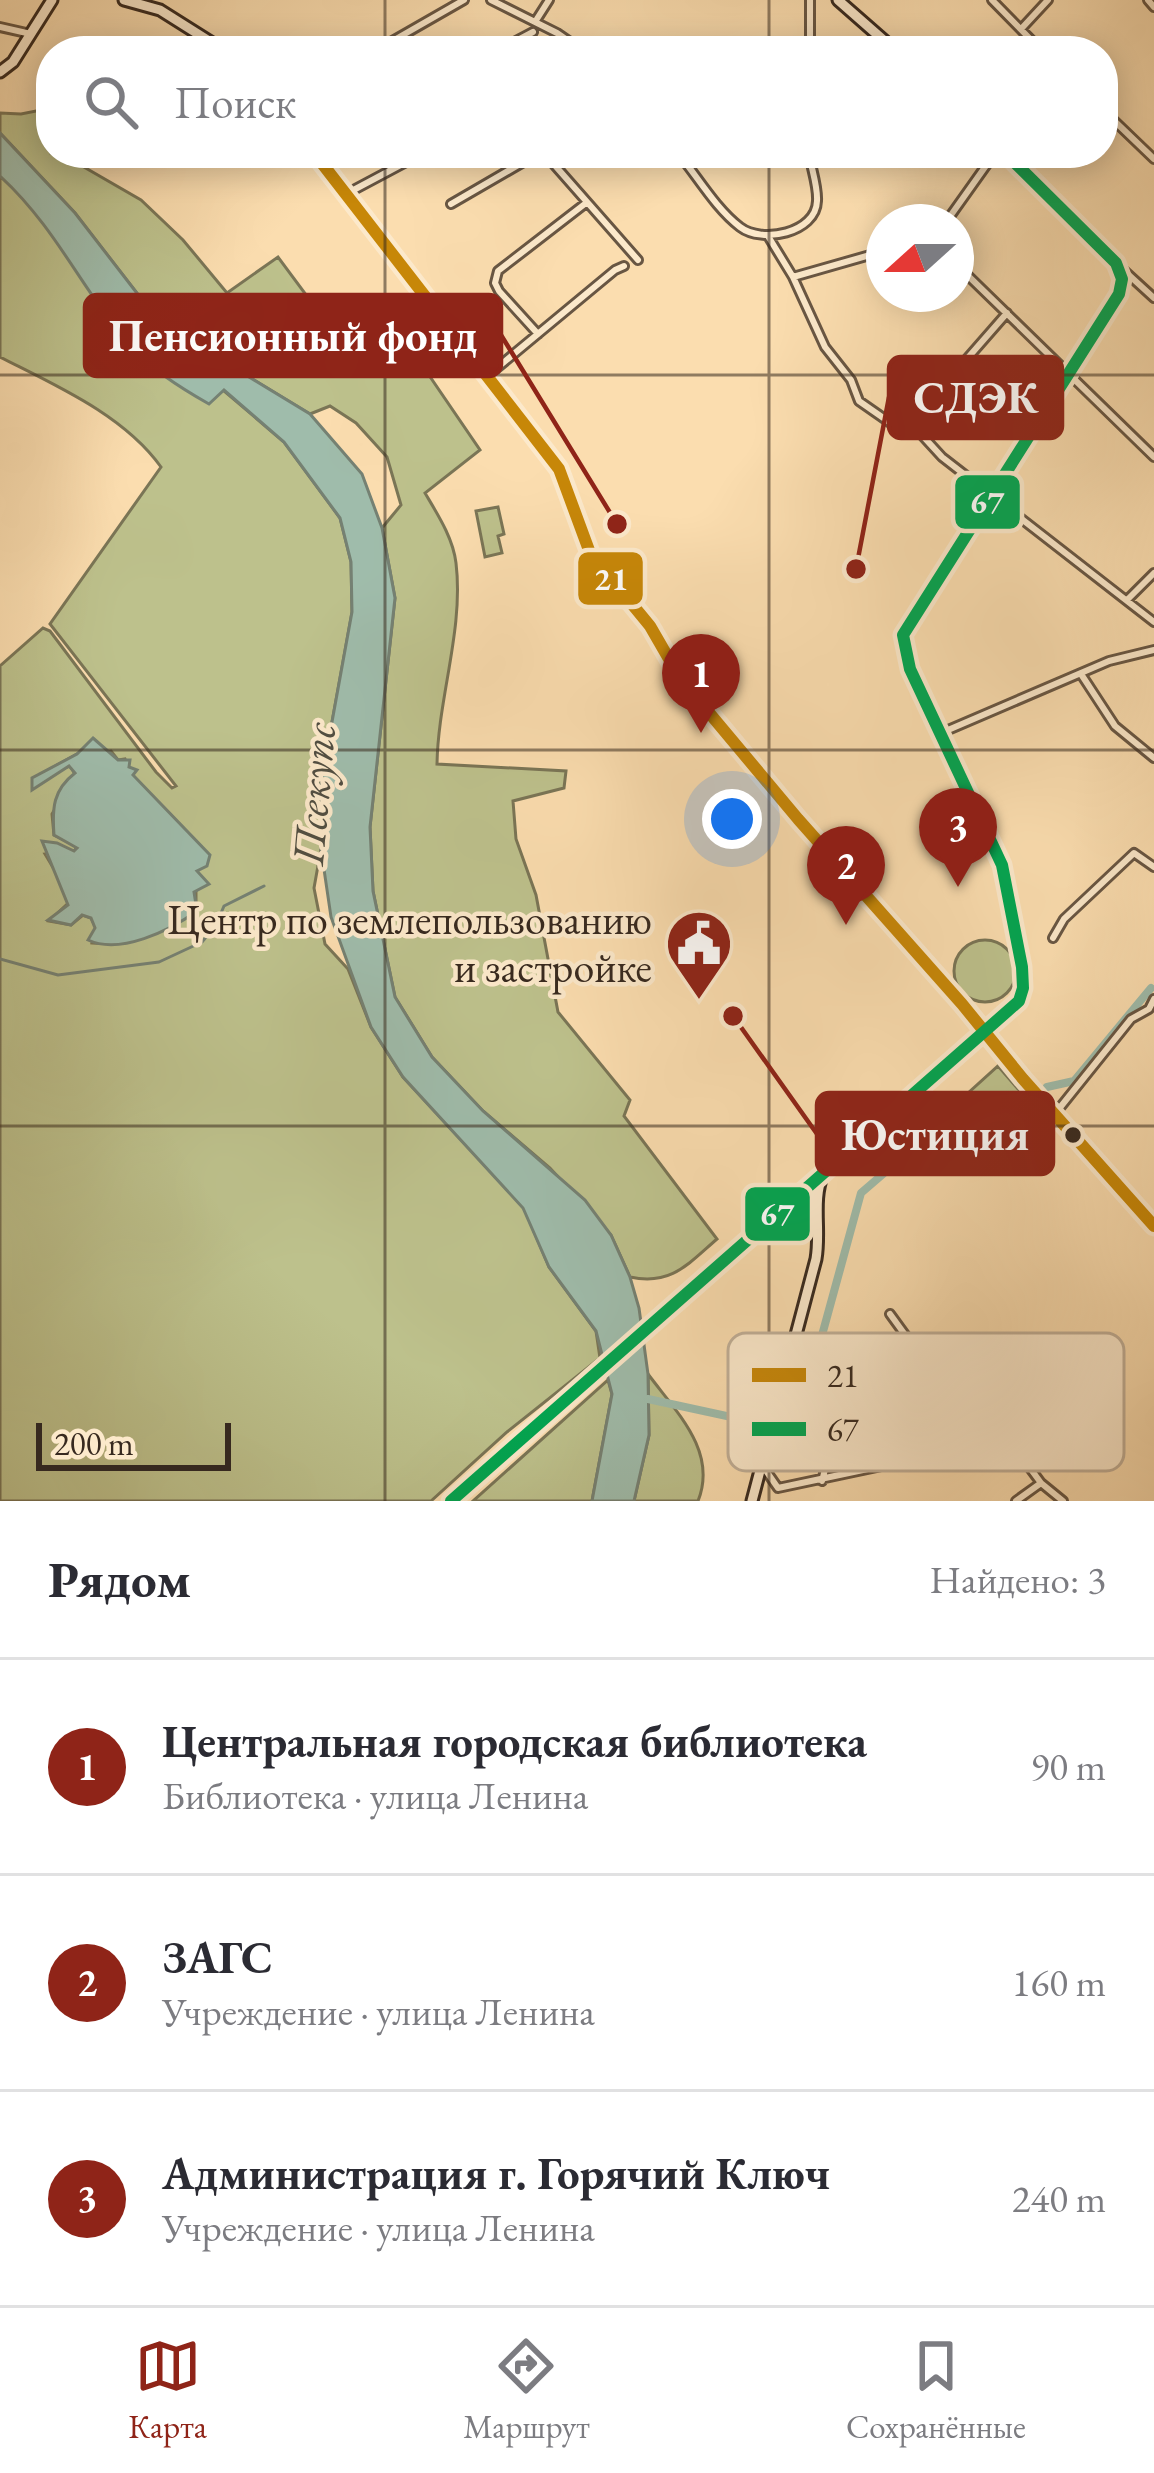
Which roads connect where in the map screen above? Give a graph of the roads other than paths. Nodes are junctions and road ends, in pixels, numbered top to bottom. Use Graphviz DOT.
graph roads {
  1 [pos="52,0"];
  2 [pos="124,0"];
  3 [pos="464,0"];
  4 [pos="491,0"];
  5 [pos="549,0"];
  6 [pos="810,0"];
  7 [pos="838,0"];
  8 [pos="992,0"];
  9 [pos="1048,0"];
  10 [pos="1148,0"];
  11 [pos="1154,8"];
  12 [pos="0,27"];
  13 [pos="534,28"];
  14 [pos="1021,29"];
  15 [pos="31,34"];
  16 [pos="201,36"];
  17 [pos="401,36"];
  18 [pos="521,36"];
  19 [pos="550,36"];
  20 [pos="810,36"];
  21 [pos="879,36"];
  22 [pos="1026,36"];
  23 [pos="0,73"];
  24 [pos="1118,124"];
  25 [pos="1154,159"];
  26 [pos="326,168"];
  27 [pos="395,168"];
  28 [pos="515,168"];
  29 [pos="554,168"];
  30 [pos="690,168"];
  31 [pos="812,168"];
  32 [pos="984,168"];
  33 [pos="1020,168"];
  34 [pos="346,194"];
  35 [pos="586,203"];
  36 [pos="451,204"];
  37 [pos="959,204"];
  38 [pos="768,236"];
  39 [pos="866,256"];
  40 [pos="638,260"];
  41 [pos="624,266"];
  42 [pos="1119,268"];
  43 [pos="793,277"];
  44 [pos="974,281"];
  45 [pos="1154,298"];
  46 [pos="1007,313"];
  47 [pos="538,334"];
  48 [pos="1070,372"];
  49 [pos="486,377"];
  50 [pos="920,433"];
  51 [pos="1154,457"];
  52 [pos="991,493"];
  53 [pos="1154,573"];
  54 [pos="1128,599"];
  55 [pos="1154,622"];
  56 [pos="1154,650"];
  57 [pos="1081,674"];
  58 [pos="941,734"];
  59 [pos="1154,758"];
  60 [pos="1154,867"];
  61 [pos="1053,938"];
  62 [pos="1154,999"];
  63 [pos="1151,1012"];
  64 [pos="986,1032"];
  65 [pos="1054,1115"];
  66 [pos="827,1168"];
  67 [pos="795,1195"];
  68 [pos="818,1208"];
  69 [pos="1154,1226"];
  70 [pos="890,1314"];
  71 [pos="796,1333"];
  72 [pos="904,1333"];
  73 [pos="758,1471"];
  74 [pos="766,1471"];
  75 [pos="824,1471"];
  76 [pos="867,1471"];
  77 [pos="1032,1471"];
  78 [pos="822,1480"];
  79 [pos="1041,1484"];
  80 [pos="778,1489"];
  81 [pos="451,1501"];
  82 [pos="752,1501"];
  83 [pos="784,1501"];
  84 [pos="1016,1501"];
  85 [pos="1063,1501"];
  1 -- 15 [label="street"];
  2 -- 16 [label="street"];
  3 -- 17 [label="street"];
  4 -- 13 [label="street"];
  5 -- 13 [label="street"];
  6 -- 20 [label="street"];
  7 -- 21 [label="street"];
  8 -- 14 [label="street"];
  9 -- 14 [label="street"];
  10 -- 11 [label="street"];
  12 -- 15 [label="street"];
  13 -- 18 [label="street"];
  13 -- 19 [label="street"];
  14 -- 22 [label="street"];
  15 -- 23 [label="street"];
  24 -- 25 [label="street"];
  26 -- 34 [label="street"];
  27 -- 34 [label="street"];
  28 -- 36 [label="street"];
  29 -- 35 [label="street"];
  30 -- 38 [label="street"];
  31 -- 38 [label="street"];
  32 -- 37 [label="street"];
  33 -- 42 [label="street"];
  34 -- 49 [label="street"];
  35 -- 40 [label="street"];
  35 -- 47 [label="street"];
  38 -- 43 [label="street"];
  39 -- 43 [label="street"];
  41 -- 47 [label="street"];
  42 -- 45 [label="street"];
  42 -- 48 [label="street"];
  43 -- 50 [label="street"];
  44 -- 46 [label="street"];
  46 -- 48 [label="street"];
  46 -- 50 [label="street"];
  47 -- 49 [label="street"];
  48 -- 51 [label="street"];
  48 -- 52 [label="street"];
  49 -- 64 [label="street"];
  50 -- 52 [label="street"];
  52 -- 54 [label="street"];
  52 -- 58 [label="street"];
  53 -- 54 [label="street"];
  54 -- 55 [label="street"];
  56 -- 57 [label="street"];
  57 -- 58 [label="street"];
  57 -- 59 [label="street"];
  58 -- 64 [label="street"];
  60 -- 61 [label="street"];
  62 -- 63 [label="street"];
  63 -- 65 [label="street"];
  64 -- 65 [label="street"];
  64 -- 66 [label="street"];
  65 -- 69 [label="street"];
  66 -- 67 [label="street"];
  66 -- 68 [label="street"];
  67 -- 68 [label="street"];
  67 -- 81 [label="street"];
  68 -- 71 [label="street"];
  70 -- 72 [label="street"];
  73 -- 82 [label="street"];
  74 -- 80 [label="street"];
  75 -- 78 [label="street"];
  76 -- 78 [label="street"];
  77 -- 79 [label="street"];
  78 -- 80 [label="street"];
  79 -- 84 [label="street"];
  79 -- 85 [label="street"];
  80 -- 83 [label="street"];
}
